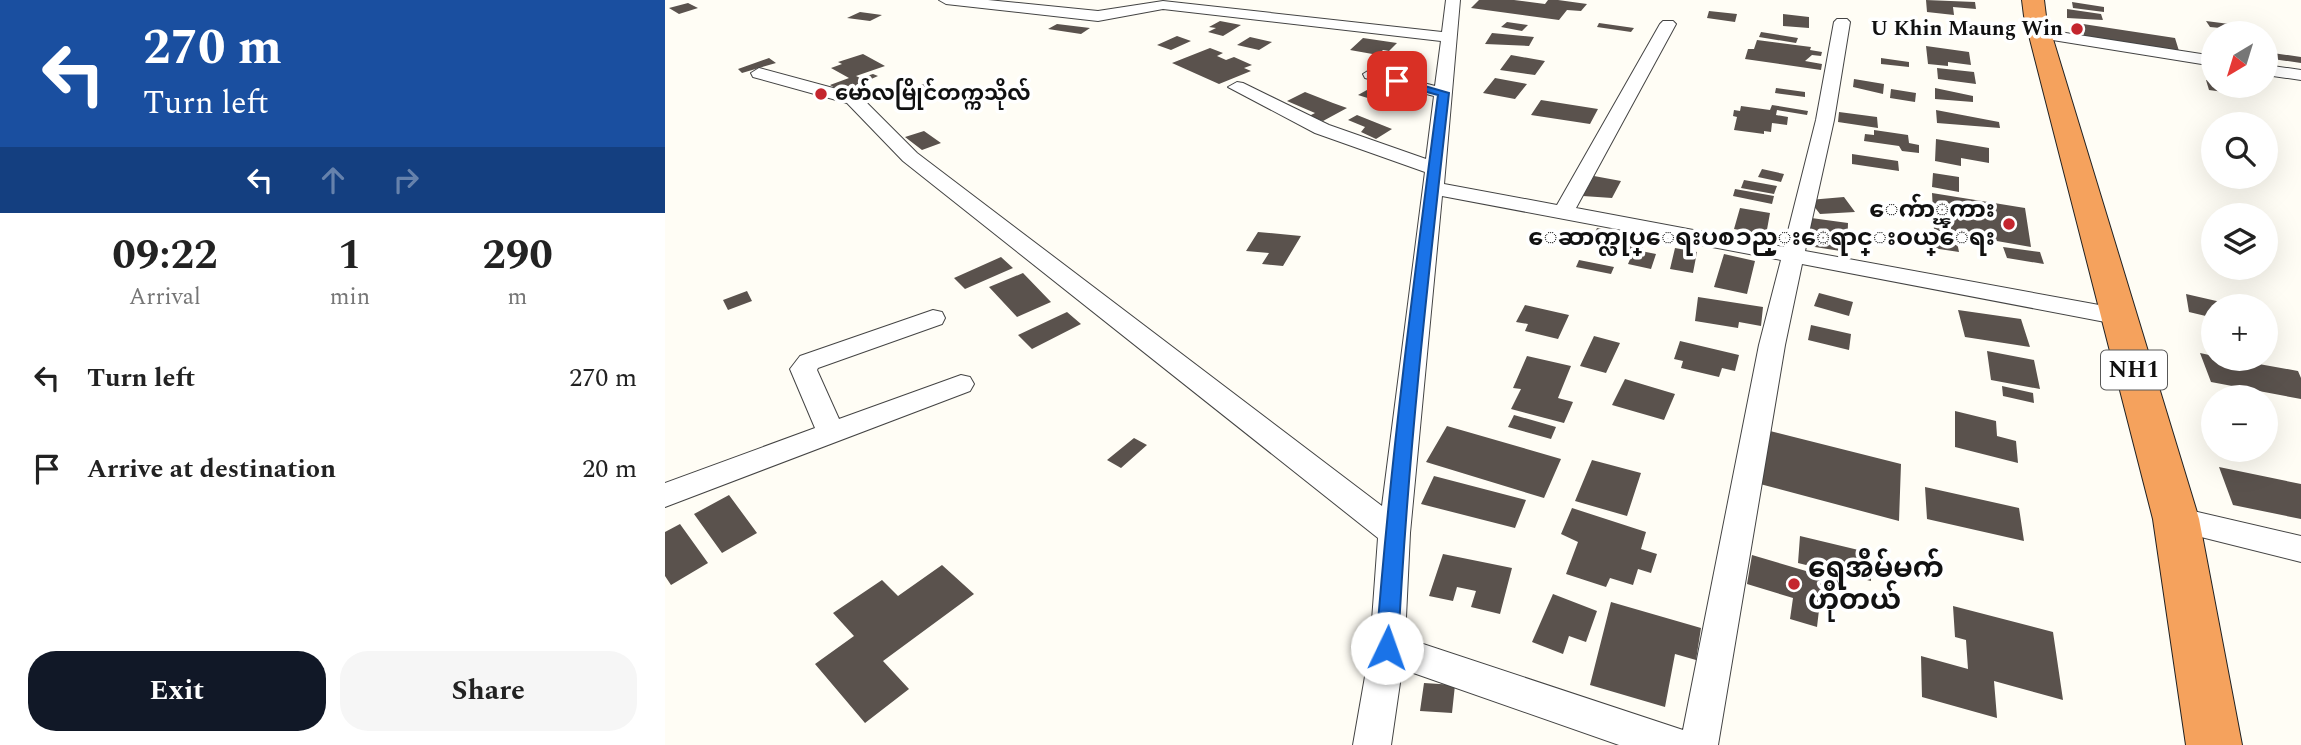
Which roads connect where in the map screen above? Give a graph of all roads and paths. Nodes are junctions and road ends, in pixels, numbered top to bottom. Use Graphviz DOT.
graph roads {
  1 [pos="946,0"];
  2 [pos="1453,0"];
  3 [pos="2036,17"];
  4 [pos="1842,22"];
  5 [pos="1668,24"];
  6 [pos="1449,37"];
  7 [pos="2201,58"];
  8 [pos="2279,71"];
  9 [pos="759,74"];
  10 [pos="1371,74"];
  11 [pos="2301,75"];
  12 [pos="1237,87"];
  13 [pos="1443,93"];
  14 [pos="1434,179"];
  15 [pos="1563,212"];
  16 [pos="1794,255"];
  17 [pos="2120,317"];
  18 [pos="933,318"];
  19 [pos="961,384"];
  20 [pos="831,433"];
  21 [pos="665,495"];
  22 [pos="2176,519"];
  23 [pos="1394,533"];
  24 [pos="2301,549"];
  25 [pos="1387,648"];
  26 [pos="1372,745"];
  27 [pos="1674,745"];
  28 [pos="1699,745"];
  29 [pos="2214,745"];
  1 -- 6 [label="street"];
  2 -- 6 [label="street"];
  3 -- 7 [label="street"];
  3 -- 17 [label="highway, NH1"];
  4 -- 16 [label="street"];
  5 -- 15 [label="street"];
  6 -- 13 [label="street"];
  8 -- 11 [label="street"];
  9 -- 23 [label="street"];
  10 -- 13 [label="street"];
  12 -- 14 [label="street"];
  13 -- 14 [label="street"];
  14 -- 15 [label="street"];
  14 -- 23 [label="street"];
  15 -- 16 [label="street"];
  16 -- 17 [label="street"];
  16 -- 28 [label="street"];
  17 -- 22 [label="highway, NH1"];
  18 -- 20 [label="street"];
  19 -- 20 [label="street"];
  20 -- 21 [label="street"];
  22 -- 24 [label="street"];
  22 -- 29 [label="highway, NH1"];
  23 -- 25 [label="street"];
  25 -- 26 [label="street"];
  25 -- 27 [label="street"];
}
